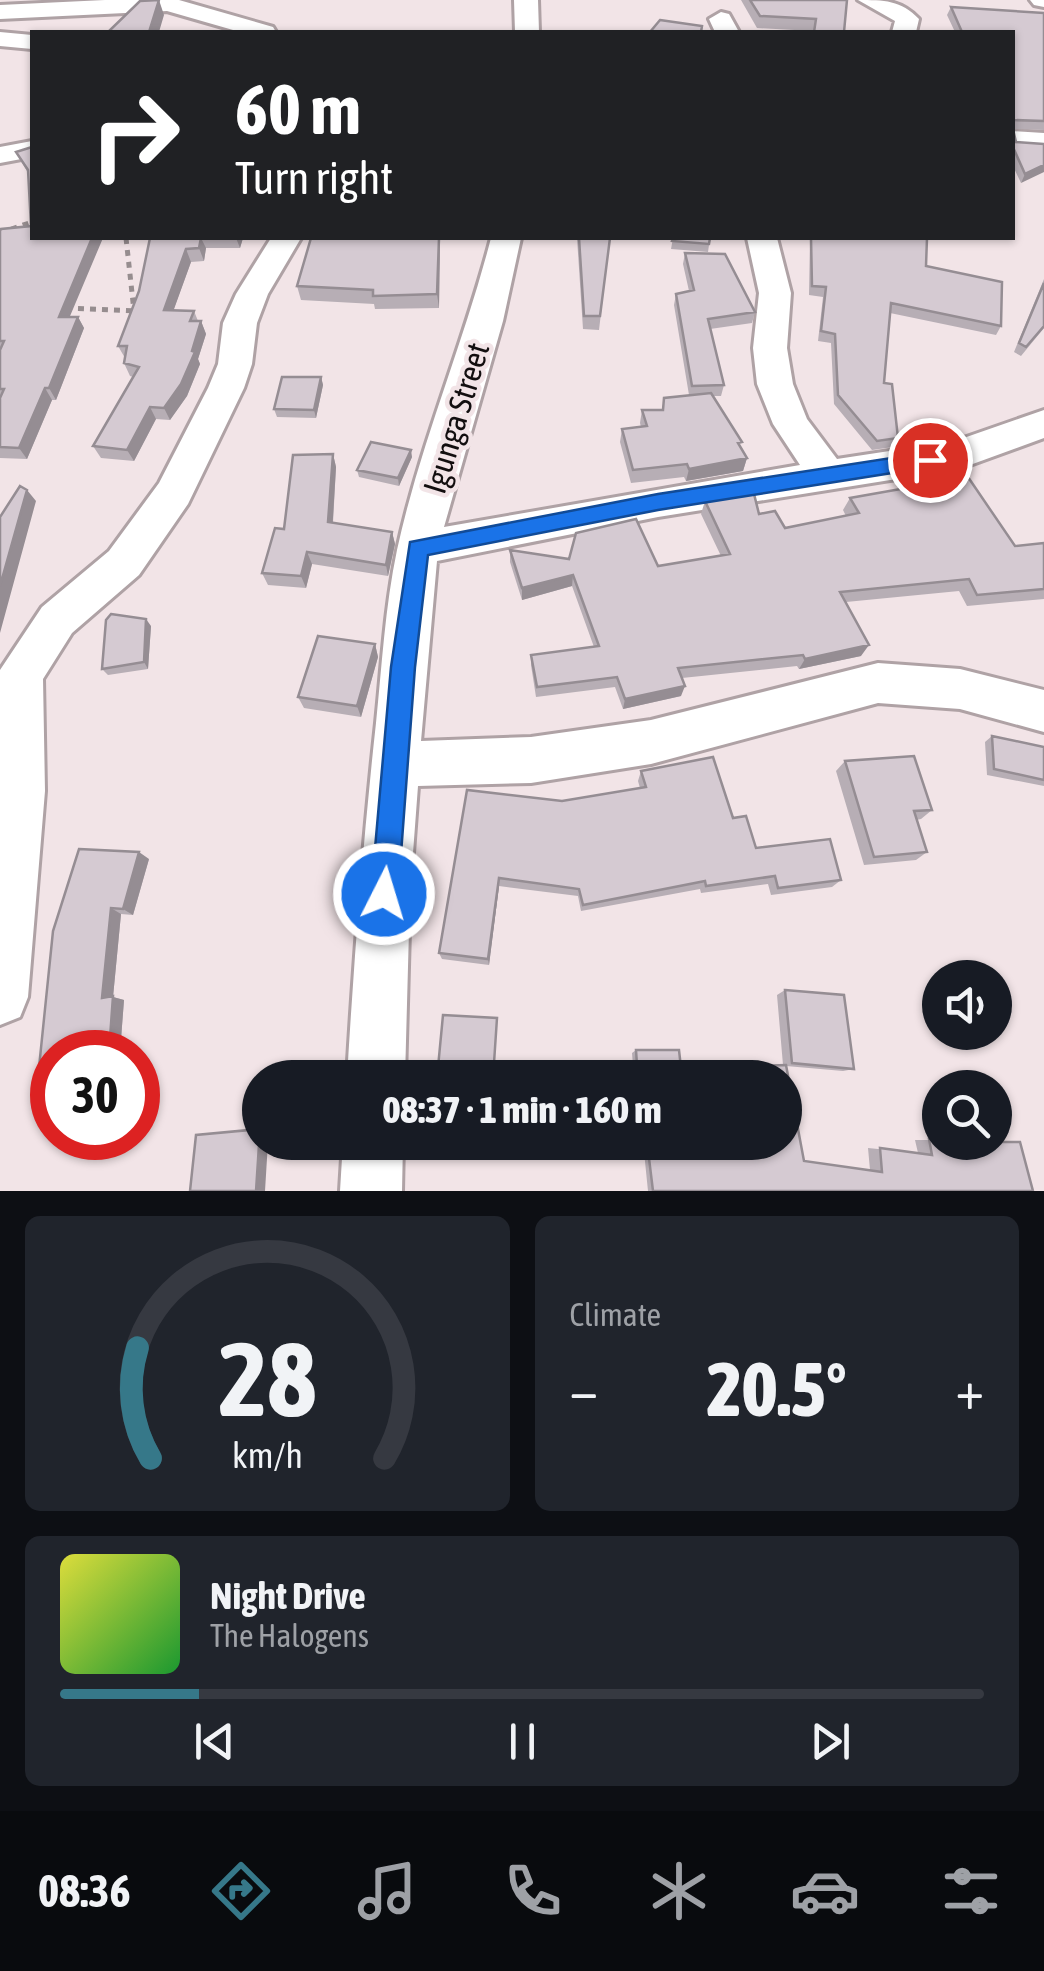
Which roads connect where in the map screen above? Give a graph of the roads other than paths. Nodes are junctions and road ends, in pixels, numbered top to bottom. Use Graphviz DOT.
graph roads {
  1 [pos="526,0"];
  2 [pos="870,0"];
  3 [pos="109,3"];
  4 [pos="0,12"];
  5 [pos="258,30"];
  6 [pos="527,30"];
  7 [pos="904,30"];
  8 [pos="0,39"];
  9 [pos="30,42"];
  10 [pos="1015,138"];
  11 [pos="1044,141"];
  12 [pos="30,150"];
  13 [pos="0,155"];
  14 [pos="285,240"];
  15 [pos="506,240"];
  16 [pos="762,240"];
  17 [pos="1044,423"];
  18 [pos="828,476"];
  19 [pos="418,548"];
  20 [pos="1044,712"];
  21 [pos="396,764"];
  22 [pos="0,997"];
  23 [pos="377,1060"];
  24 [pos="372,1160"];
  25 [pos="371,1191"];
  1 -- 6 [label="street"];
  2 -- 7 [label="street"];
  3 -- 4 [label="street"];
  3 -- 5 [label="street"];
  8 -- 9 [label="street"];
  10 -- 11 [label="street"];
  12 -- 13 [label="street"];
  14 -- 22 [label="street"];
  15 -- 19 [label="street, Igunga Street"];
  16 -- 18 [label="street"];
  17 -- 18 [label="street"];
  18 -- 19 [label="street"];
  19 -- 21 [label="street, Igunga Street"];
  20 -- 21 [label="street"];
  21 -- 23 [label="street, Igunga Street"];
  24 -- 25 [label="street"];
}
